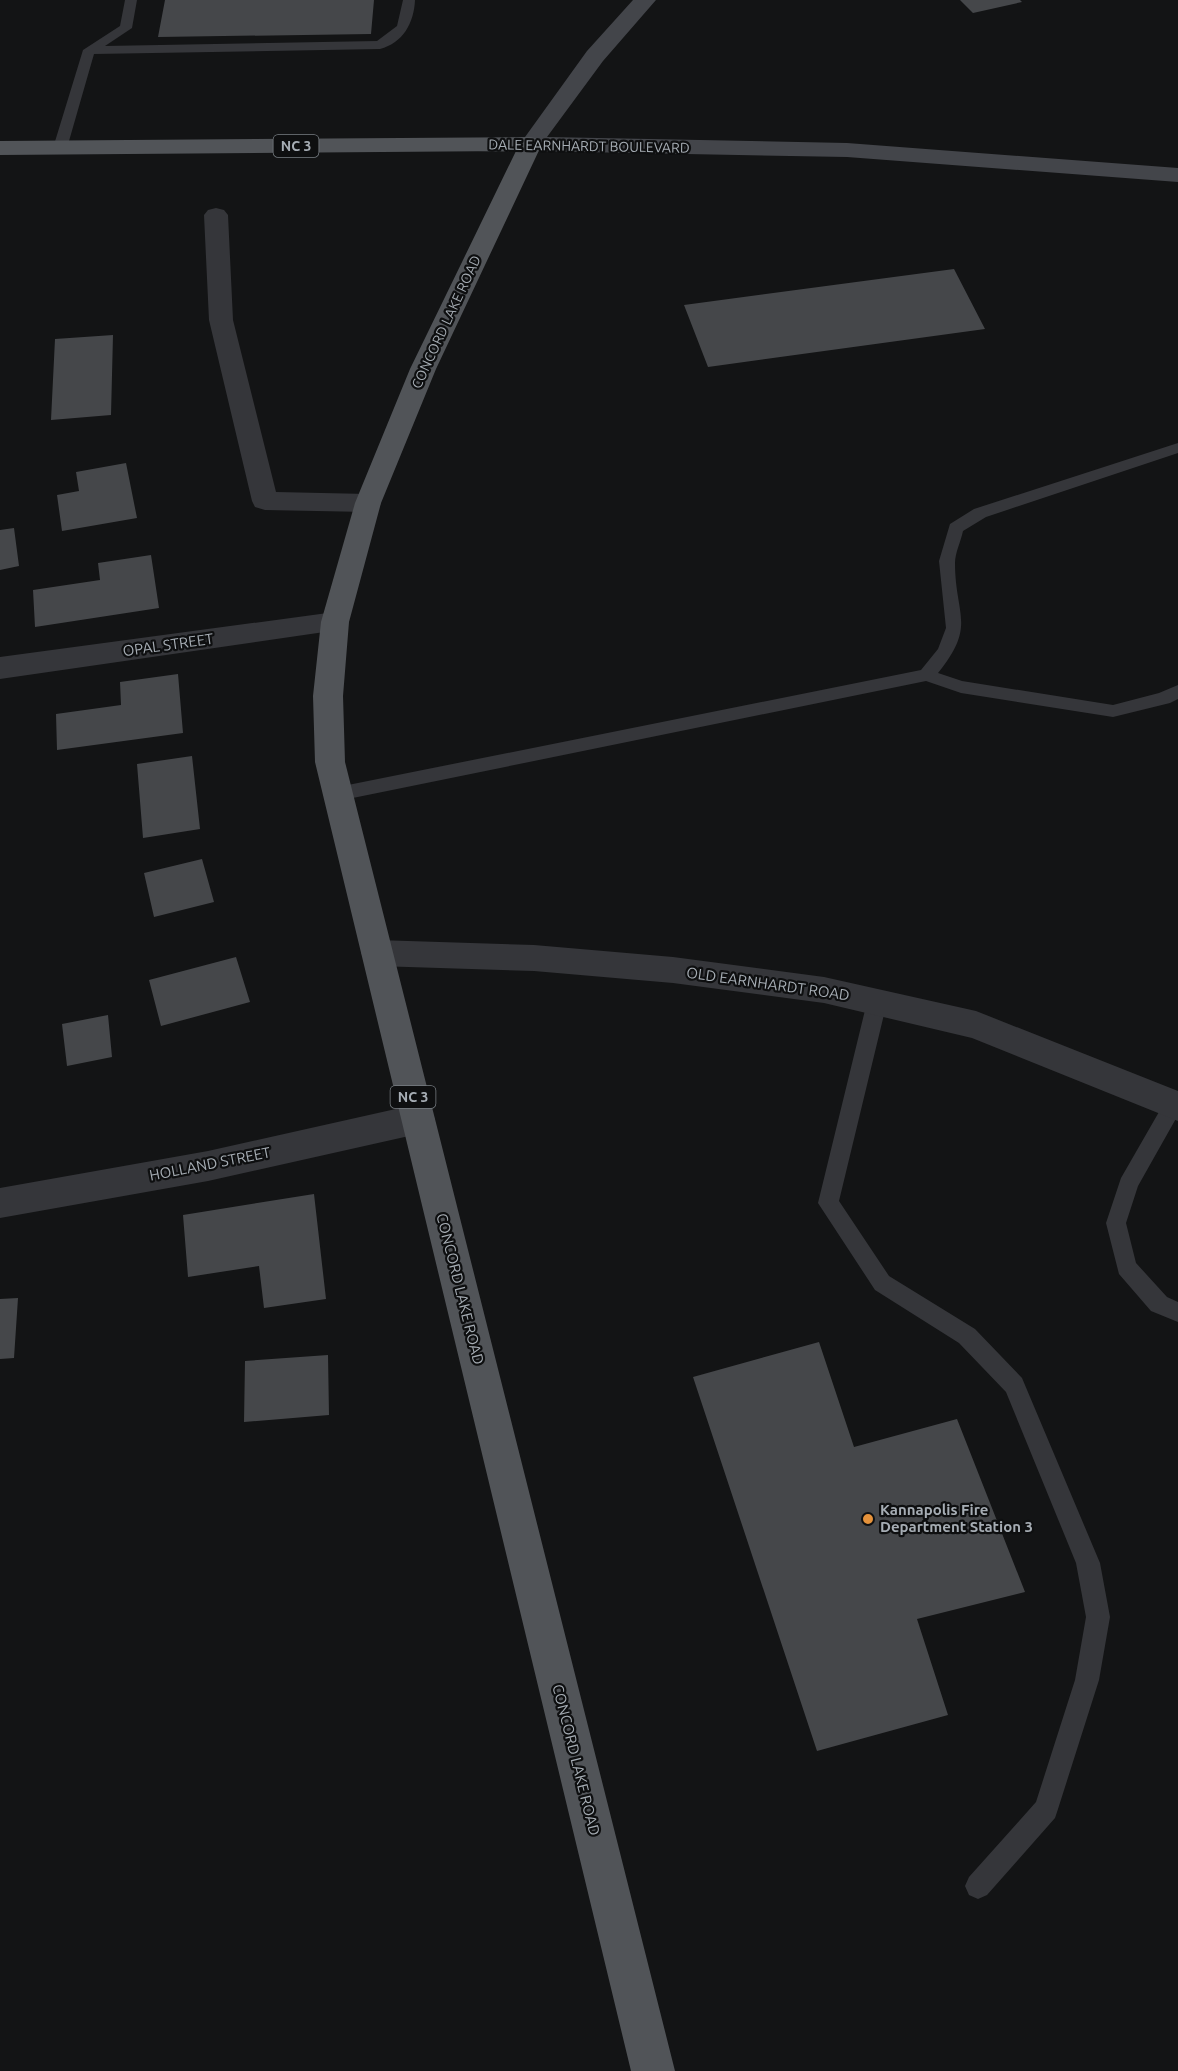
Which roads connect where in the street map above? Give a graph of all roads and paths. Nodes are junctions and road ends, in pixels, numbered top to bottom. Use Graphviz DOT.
graph roads {
  1 [pos="131,0"];
  2 [pos="409,0"];
  3 [pos="645,0"];
  4 [pos="89,50"];
  5 [pos="531,144"];
  6 [pos="0,148"];
  7 [pos="60,148"];
  8 [pos="1178,175"];
  9 [pos="216,215"];
  10 [pos="1178,448"];
  11 [pos="368,503"];
  12 [pos="335,622"];
  13 [pos="0,668"];
  14 [pos="927,675"];
  15 [pos="1178,691"];
  16 [pos="338,794"];
  17 [pos="377,953"];
  18 [pos="877,1002"];
  19 [pos="1176,1105"];
  20 [pos="418,1119"];
  21 [pos="0,1203"];
  22 [pos="1178,1312"];
  23 [pos="978,1886"];
  24 [pos="653,2071"];
  1 -- 4 [label="lane"];
  2 -- 4 [label="lane"];
  3 -- 5 [label="main road"];
  4 -- 7 [label="lane"];
  5 -- 7 [label="main road, DALE EARNHARDT BOULEVARD / NC 3"];
  5 -- 8 [label="main road, DALE EARNHARDT BOULEVARD"];
  5 -- 11 [label="main road, CONCORD LAKE ROAD / NC 3"];
  6 -- 7 [label="main road, DALE EARNHARDT BOULEVARD / NC 3"];
  9 -- 11 [label="street"];
  10 -- 14 [label="lane"];
  11 -- 12 [label="main road, CONCORD LAKE ROAD / NC 3"];
  12 -- 13 [label="street, OPAL STREET"];
  12 -- 16 [label="main road, CONCORD LAKE ROAD / NC 3"];
  14 -- 15 [label="lane"];
  14 -- 16 [label="lane"];
  16 -- 17 [label="main road, CONCORD LAKE ROAD / NC 3"];
  17 -- 18 [label="street, OLD EARNHARDT ROAD"];
  17 -- 20 [label="main road, CONCORD LAKE ROAD / NC 3"];
  18 -- 19 [label="street, OLD EARNHARDT ROAD"];
  18 -- 23 [label="lane"];
  19 -- 22 [label="lane"];
  20 -- 21 [label="street, HOLLAND STREET"];
  20 -- 24 [label="main road, CONCORD LAKE ROAD / NC 3"];
}
